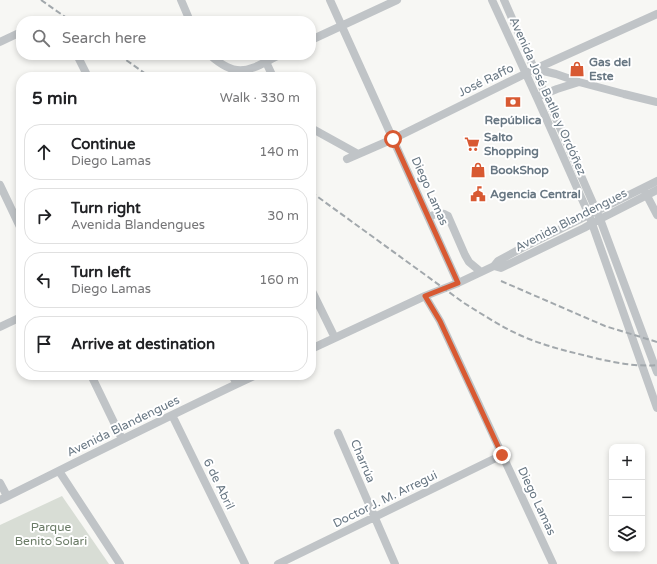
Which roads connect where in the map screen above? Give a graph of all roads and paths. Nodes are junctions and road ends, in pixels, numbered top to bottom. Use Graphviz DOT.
graph roads {
  1 [pos="181,0"];
  2 [pos="330,0"];
  3 [pos="396,0"];
  4 [pos="492,0"];
  5 [pos="504,0"];
  6 [pos="657,14"];
  7 [pos="188,16"];
  8 [pos="342,25"];
  9 [pos="16,34"];
  10 [pos="316,38"];
  11 [pos="0,42"];
  12 [pos="80,60"];
  13 [pos="217,60"];
  14 [pos="270,60"];
  15 [pos="266,62"];
  16 [pos="535,69"];
  17 [pos="86,72"];
  18 [pos="271,72"];
  19 [pos="526,74"];
  20 [pos="579,82"];
  21 [pos="546,94"];
  22 [pos="538,100"];
  23 [pos="657,102"];
  24 [pos="316,131"];
  25 [pos="393,139"];
  26 [pos="358,154"];
  27 [pos="347,159"];
  28 [pos="657,181"];
  29 [pos="0,187"];
  30 [pos="657,190"];
  31 [pos="645,192"];
  32 [pos="588,215"];
  33 [pos="599,215"];
  34 [pos="657,215"];
  35 [pos="428,217"];
  36 [pos="16,219"];
  37 [pos="592,224"];
  38 [pos="494,266"];
  39 [pos="481,272"];
  40 [pos="458,283"];
  41 [pos="425,296"];
  42 [pos="316,299"];
  43 [pos="16,319"];
  44 [pos="0,327"];
  45 [pos="335,338"];
  46 [pos="316,347"];
  47 [pos="657,372"];
  48 [pos="93,380"];
  49 [pos="235,380"];
  50 [pos="245,380"];
  51 [pos="237,384"];
  52 [pos="657,408"];
  53 [pos="172,415"];
  54 [pos="338,432"];
  55 [pos="122,439"];
  56 [pos="502,455"];
  57 [pos="59,471"];
  58 [pos="0,483"];
  59 [pos="4,498"];
  60 [pos="374,517"];
  61 [pos="120,564"];
  62 [pos="244,564"];
  63 [pos="278,564"];
  64 [pos="395,564"];
  65 [pos="553,564"];
  1 -- 7 [label="street"];
  2 -- 8 [label="street, Diego Lamas"];
  3 -- 8 [label="street"];
  4 -- 19 [label="street, Avenida José Batlle y Ordóñez"];
  5 -- 16 [label="street, Avenida José Batlle y Ordóñez"];
  6 -- 16 [label="street, José Raffo"];
  8 -- 10 [label="street"];
  8 -- 25 [label="street, Diego Lamas"];
  9 -- 11 [label="street"];
  12 -- 17 [label="street"];
  13 -- 15 [label="street"];
  14 -- 15 [label="street"];
  15 -- 18 [label="street"];
  16 -- 19 [label="street, José Raffo"];
  16 -- 20 [label="street"];
  16 -- 21 [label="street, Avenida José Batlle y Ordóñez"];
  19 -- 22 [label="street, Avenida José Batlle y Ordóñez"];
  19 -- 25 [label="street, José Raffo"];
  20 -- 21 [label="street"];
  20 -- 23 [label="street"];
  21 -- 22 [label="street"];
  21 -- 33 [label="street, Avenida José Batlle y Ordóñez"];
  22 -- 32 [label="street, Avenida José Batlle y Ordóñez"];
  24 -- 26 [label="street"];
  25 -- 26 [label="street, José Raffo"];
  25 -- 35 [label="street, Diego Lamas"];
  26 -- 27 [label="street, José Raffo"];
  28 -- 31 [label="street, Avenida Blandengues"];
  29 -- 36 [label="street"];
  30 -- 31 [label="street, Avenida Blandengues"];
  31 -- 33 [label="street, Avenida Blandengues"];
  31 -- 34 [label="street"];
  32 -- 33 [label="street, Avenida Blandengues"];
  32 -- 37 [label="street, Avenida José Batlle y Ordóñez"];
  32 -- 38 [label="street, Avenida Blandengues"];
  33 -- 37 [label="street, Avenida Blandengues"];
  33 -- 47 [label="street, Avenida José Batlle y Ordóñez"];
  35 -- 39 [label="street"];
  35 -- 40 [label="street, Diego Lamas"];
  37 -- 38 [label="street, Avenida Blandengues"];
  37 -- 52 [label="street, Avenida José Batlle y Ordóñez"];
  38 -- 39 [label="street, Avenida Blandengues"];
  39 -- 40 [label="street, Avenida Blandengues"];
  40 -- 41 [label="street, Avenida Blandengues"];
  41 -- 45 [label="street, Avenida Blandengues"];
  41 -- 56 [label="street, Diego Lamas"];
  42 -- 45 [label="street"];
  43 -- 44 [label="street"];
  45 -- 46 [label="street, Avenida Blandengues"];
  48 -- 55 [label="street"];
  49 -- 51 [label="street"];
  50 -- 51 [label="street, Avenida Blandengues"];
  51 -- 53 [label="street, Avenida Blandengues"];
  53 -- 55 [label="street, Avenida Blandengues"];
  53 -- 62 [label="street, 6 de Abril"];
  54 -- 60 [label="street, Charrúa"];
  55 -- 57 [label="street, Avenida Blandengues"];
  56 -- 60 [label="street, Doctor J. M. Arregui"];
  56 -- 65 [label="street, Diego Lamas"];
  57 -- 59 [label="street, Avenida Blandengues"];
  57 -- 61 [label="street"];
  58 -- 59 [label="street"];
  60 -- 63 [label="street, Doctor J. M. Arregui"];
  60 -- 64 [label="street, Charrúa"];
}
